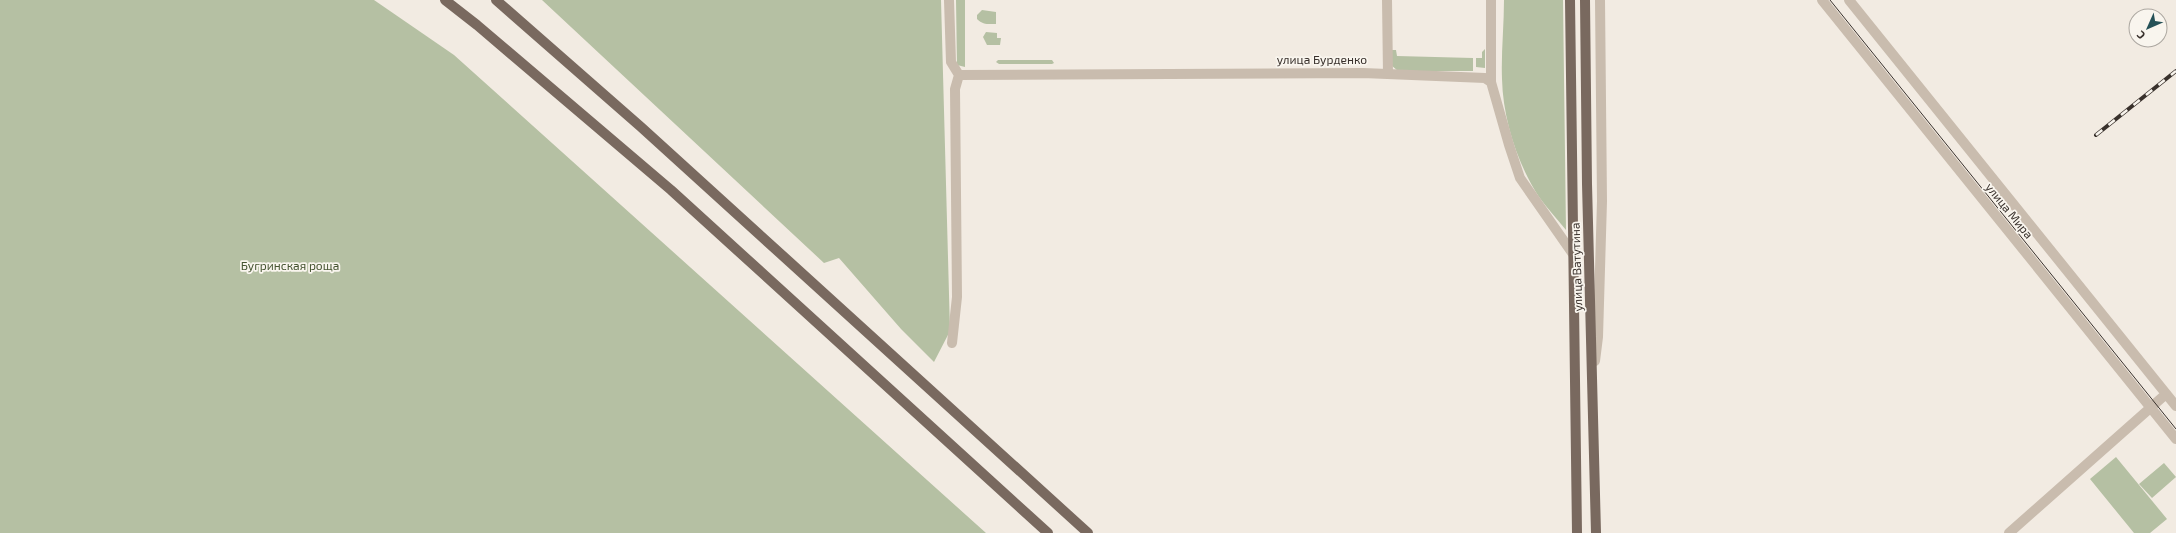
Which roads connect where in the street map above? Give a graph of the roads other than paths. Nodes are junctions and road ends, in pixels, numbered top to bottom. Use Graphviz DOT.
graph roads {
  1 [pos="445,0"];
  2 [pos="496,0"];
  3 [pos="949,0"];
  4 [pos="1387,0"];
  5 [pos="1490,0"];
  6 [pos="1570,0"];
  7 [pos="1585,0"];
  8 [pos="1600,0"];
  9 [pos="1822,0"];
  10 [pos="1849,0"];
  11 [pos="1388,74"];
  12 [pos="959,75"];
  13 [pos="1491,82"];
  14 [pos="1573,254"];
  15 [pos="952,343"];
  16 [pos="1593,371"];
  17 [pos="2166,394"];
  18 [pos="2176,406"];
  19 [pos="2151,408"];
  20 [pos="2176,439"];
  21 [pos="1048,533"];
  22 [pos="1088,533"];
  23 [pos="1577,533"];
  24 [pos="1596,533"];
  25 [pos="2009,533"];
  1 -- 21 [label="main road"];
  2 -- 22 [label="main road"];
  3 -- 12 [label="street"];
  4 -- 11 [label="street"];
  5 -- 13 [label="street"];
  6 -- 14 [label="main road, улица Ватутина"];
  7 -- 16 [label="main road, улица Ватутина"];
  8 -- 16 [label="street"];
  9 -- 19 [label="street, улица Мира"];
  10 -- 17 [label="street, улица Мира"];
  11 -- 12 [label="street, улица Бурденко"];
  11 -- 13 [label="street, улица Бурденко"];
  12 -- 15 [label="street"];
  13 -- 14 [label="street"];
  14 -- 23 [label="main road, улица Ватутина"];
  16 -- 24 [label="main road, улица Ватутина"];
  17 -- 18 [label="street, улица Мира"];
  17 -- 19 [label="street"];
  19 -- 20 [label="street, улица Мира"];
  19 -- 25 [label="street"];
}
